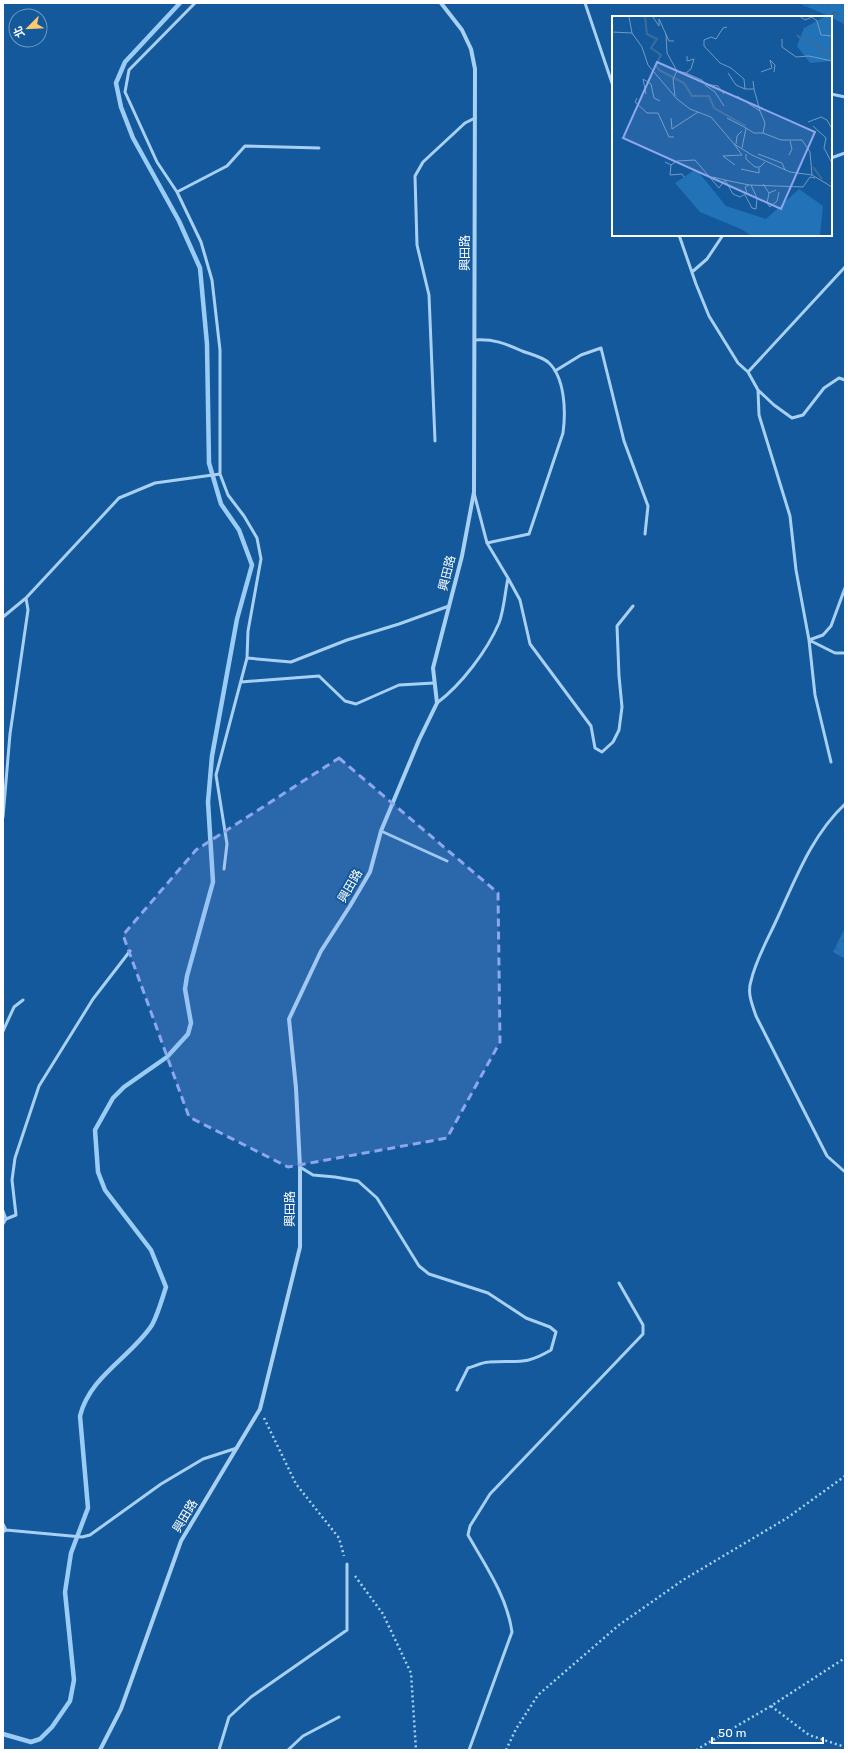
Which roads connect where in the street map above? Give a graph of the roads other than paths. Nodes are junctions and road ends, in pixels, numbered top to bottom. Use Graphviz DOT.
graph roads {
  1 [pos="195,3"];
  2 [pos="441,3"];
  3 [pos="585,3"];
  4 [pos="612,83"];
  5 [pos="832,94"];
  6 [pos="845,97"];
  7 [pos="475,118"];
  8 [pos="319,148"];
  9 [pos="845,153"];
  10 [pos="832,158"];
  11 [pos="177,192"];
  12 [pos="679,236"];
  13 [pos="722,236"];
  14 [pos="845,267"];
  15 [pos="692,272"];
  16 [pos="475,340"];
  17 [pos="556,371"];
  18 [pos="748,372"];
  19 [pos="845,380"];
  20 [pos="758,390"];
  21 [pos="435,441"];
  22 [pos="220,474"];
  23 [pos="474,492"];
  24 [pos="645,534"];
  25 [pos="487,543"];
  26 [pos="508,578"];
  27 [pos="845,588"];
  28 [pos="26,598"];
  29 [pos="449,606"];
  30 [pos="633,606"];
  31 [pos="3,617"];
  32 [pos="809,640"];
  33 [pos="845,653"];
  34 [pos="247,658"];
  35 [pos="241,682"];
  36 [pos="434,683"];
  37 [pos="437,704"];
  38 [pos="831,762"];
  39 [pos="845,804"];
  40 [pos="3,817"];
  41 [pos="381,831"];
  42 [pos="447,861"];
  43 [pos="224,869"];
  44 [pos="130,950"];
  45 [pos="23,1000"];
  46 [pos="3,1031"];
  47 [pos="300,1167"];
  48 [pos="845,1172"];
  49 [pos="3,1212"];
  50 [pos="6,1219"];
  51 [pos="3,1224"];
  52 [pos="619,1284"];
  53 [pos="457,1390"];
  54 [pos="238,1448"];
  55 [pos="3,1524"];
  56 [pos="4,1531"];
  57 [pos="347,1564"];
  58 [pos="339,1717"];
  59 [pos="100,1750"];
  60 [pos="219,1750"];
  61 [pos="288,1750"];
  62 [pos="469,1750"];
  1 -- 11 [label="lane"];
  2 -- 7 [label="street, 興田路"];
  3 -- 4 [label="lane"];
  5 -- 6 [label="lane"];
  7 -- 16 [label="street, 興田路"];
  7 -- 21 [label="lane"];
  8 -- 11 [label="lane"];
  9 -- 10 [label="lane"];
  11 -- 22 [label="lane"];
  12 -- 15 [label="lane"];
  13 -- 15 [label="lane"];
  14 -- 18 [label="lane"];
  15 -- 18 [label="lane"];
  16 -- 17 [label="lane"];
  16 -- 23 [label="street, 興田路"];
  17 -- 24 [label="lane"];
  17 -- 25 [label="lane"];
  18 -- 20 [label="lane"];
  19 -- 20 [label="lane"];
  20 -- 32 [label="lane"];
  22 -- 28 [label="lane"];
  22 -- 34 [label="lane"];
  23 -- 25 [label="lane"];
  23 -- 29 [label="street, 興田路"];
  25 -- 26 [label="lane"];
  26 -- 30 [label="lane"];
  26 -- 37 [label="lane"];
  27 -- 32 [label="lane"];
  28 -- 31 [label="lane"];
  28 -- 40 [label="lane"];
  29 -- 34 [label="lane"];
  29 -- 36 [label="street, 興田路"];
  32 -- 33 [label="lane"];
  32 -- 38 [label="lane"];
  34 -- 35 [label="lane"];
  35 -- 36 [label="lane"];
  35 -- 43 [label="lane"];
  36 -- 37 [label="street, 興田路"];
  37 -- 41 [label="street, 興田路"];
  39 -- 48 [label="lane"];
  41 -- 42 [label="lane"];
  41 -- 47 [label="street, 興田路"];
  44 -- 50 [label="lane"];
  45 -- 46 [label="lane"];
  47 -- 53 [label="lane"];
  47 -- 54 [label="street, 興田路"];
  49 -- 50 [label="lane"];
  50 -- 51 [label="lane"];
  52 -- 62 [label="lane"];
  54 -- 56 [label="lane"];
  54 -- 59 [label="street, 興田路"];
  55 -- 56 [label="lane"];
  57 -- 60 [label="lane"];
  58 -- 61 [label="lane"];
}
